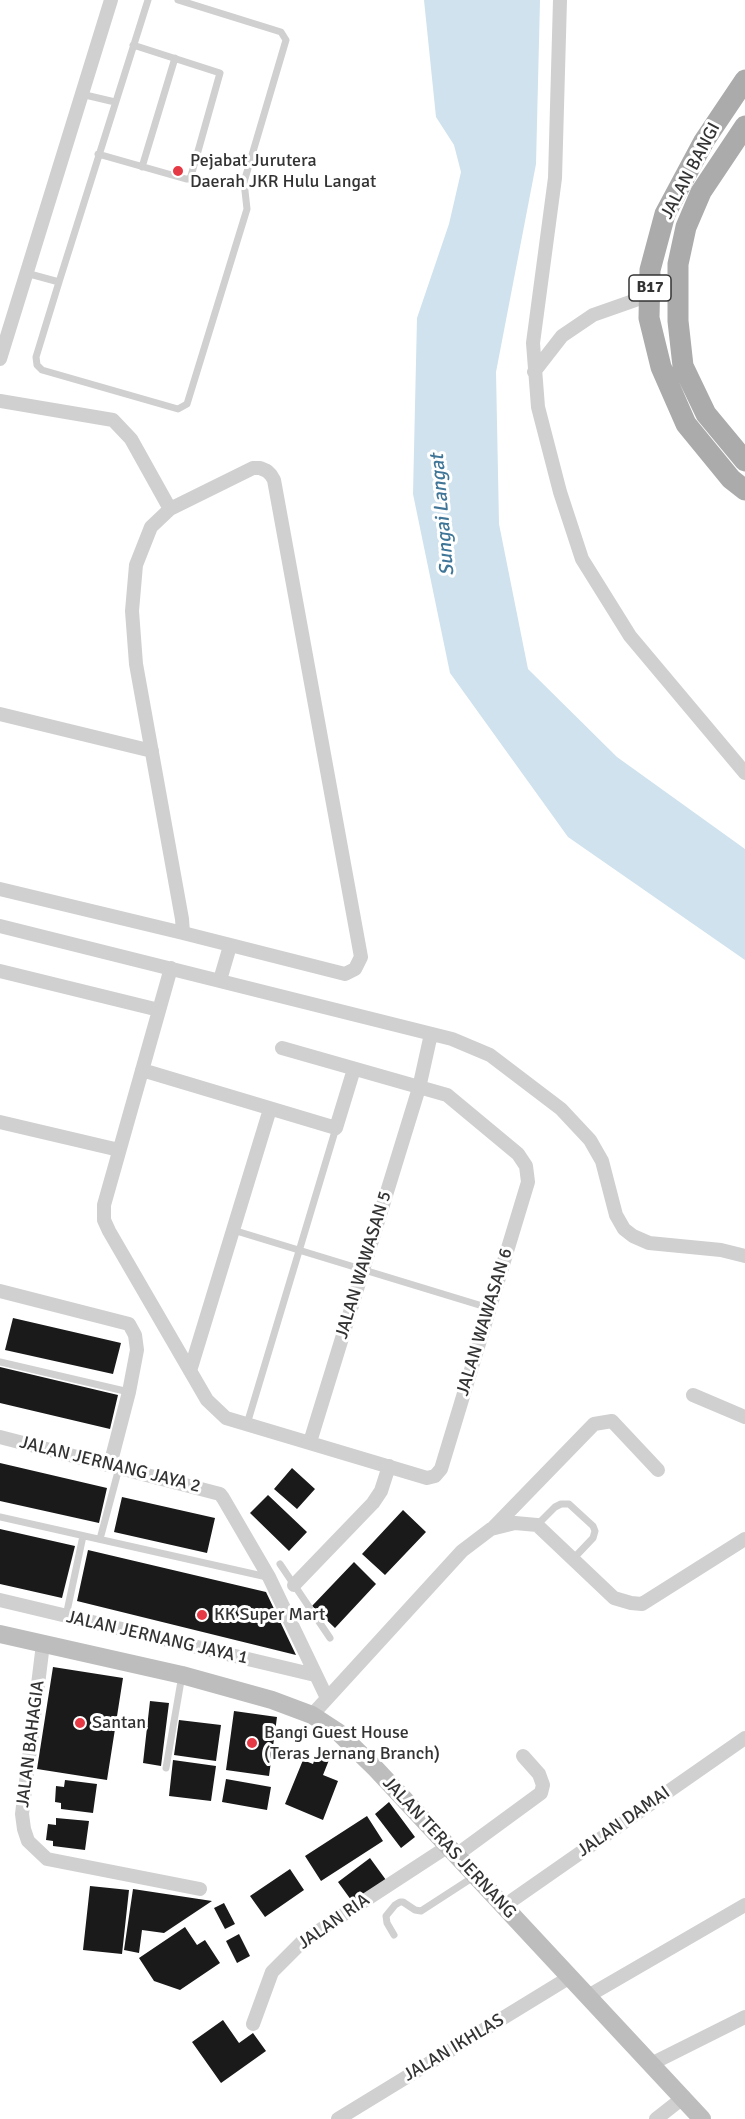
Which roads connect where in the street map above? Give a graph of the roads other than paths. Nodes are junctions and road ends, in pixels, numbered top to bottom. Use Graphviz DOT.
graph roads {
  1 [pos="111,0"];
  2 [pos="148,0"];
  3 [pos="178,0"];
  4 [pos="560,0"];
  5 [pos="133,45"];
  6 [pos="175,58"];
  7 [pos="745,80"];
  8 [pos="81,94"];
  9 [pos="115,102"];
  10 [pos="745,126"];
  11 [pos="99,154"];
  12 [pos="142,167"];
  13 [pos="26,273"];
  14 [pos="59,282"];
  15 [pos="650,295"];
  16 [pos="0,359"];
  17 [pos="534,372"];
  18 [pos="0,400"];
  19 [pos="745,461"];
  20 [pos="745,490"];
  21 [pos="170,509"];
  22 [pos="0,714"];
  23 [pos="152,751"];
  24 [pos="745,773"];
  25 [pos="0,889"];
  26 [pos="0,926"];
  27 [pos="183,933"];
  28 [pos="230,946"];
  29 [pos="171,969"];
  30 [pos="0,972"];
  31 [pos="220,980"];
  32 [pos="159,1010"];
  33 [pos="431,1034"];
  34 [pos="282,1048"];
  35 [pos="354,1069"];
  36 [pos="142,1070"];
  37 [pos="419,1088"];
  38 [pos="270,1109"];
  39 [pos="0,1122"];
  40 [pos="336,1128"];
  41 [pos="119,1150"];
  42 [pos="233,1230"];
  43 [pos="299,1250"];
  44 [pos="745,1256"];
  45 [pos="363,1269"];
  46 [pos="0,1291"];
  47 [pos="489,1308"];
  48 [pos="0,1362"];
  49 [pos="190,1371"];
  50 [pos="129,1392"];
  51 [pos="693,1395"];
  52 [pos="745,1417"];
  53 [pos="247,1424"];
  54 [pos="0,1437"];
  55 [pos="310,1442"];
  56 [pos="114,1466"];
  57 [pos="389,1466"];
  58 [pos="658,1470"];
  59 [pos="0,1517"];
  60 [pos="537,1525"];
  61 [pos="491,1529"];
  62 [pos="83,1536"];
  63 [pos="100,1539"];
  64 [pos="745,1539"];
  65 [pos="573,1559"];
  66 [pos="280,1564"];
  67 [pos="268,1578"];
  68 [pos="294,1585"];
  69 [pos="0,1600"];
  70 [pos="66,1616"];
  71 [pos="0,1634"];
  72 [pos="330,1638"];
  73 [pos="43,1644"];
  74 [pos="315,1675"];
  75 [pos="182,1676"];
  76 [pos="327,1698"];
  77 [pos="312,1715"];
  78 [pos="745,1738"];
  79 [pos="523,1756"];
  80 [pos="166,1768"];
  81 [pos="451,1852"];
  82 [pos="475,1876"];
  83 [pos="200,1889"];
  84 [pos="745,1905"];
  85 [pos="504,1906"];
  86 [pos="394,1935"];
  87 [pos="570,1977"];
  88 [pos="588,1996"];
  89 [pos="745,2017"];
  90 [pos="253,2024"];
  91 [pos="651,2064"];
  92 [pos="684,2097"];
  93 [pos="338,2119"];
  94 [pos="656,2119"];
  95 [pos="702,2119"];
  1 -- 8 [label="street"];
  2 -- 5 [label="lane"];
  3 -- 14 [label="lane"];
  4 -- 17 [label="street"];
  5 -- 6 [label="lane"];
  5 -- 9 [label="lane"];
  6 -- 12 [label="lane"];
  6 -- 12 [label="lane"];
  7 -- 15 [label="main road, JALAN BANGI / B17"];
  8 -- 9 [label="lane"];
  8 -- 13 [label="street"];
  9 -- 11 [label="lane"];
  10 -- 19 [label="main road, JALAN BANGI / B17"];
  11 -- 12 [label="lane"];
  11 -- 14 [label="lane"];
  13 -- 14 [label="lane"];
  13 -- 16 [label="street"];
  15 -- 17 [label="street"];
  15 -- 20 [label="main road, JALAN BANGI / B17"];
  17 -- 24 [label="street"];
  18 -- 21 [label="street"];
  21 -- 23 [label="street"];
  21 -- 28 [label="street"];
  22 -- 23 [label="street"];
  23 -- 27 [label="street"];
  25 -- 27 [label="street"];
  26 -- 29 [label="street"];
  27 -- 28 [label="street"];
  28 -- 31 [label="street"];
  29 -- 31 [label="street"];
  29 -- 32 [label="street"];
  30 -- 32 [label="street"];
  31 -- 33 [label="street"];
  32 -- 36 [label="street"];
  33 -- 37 [label="street, JALAN WAWASAN 5"];
  33 -- 44 [label="street"];
  34 -- 35 [label="street"];
  35 -- 37 [label="street"];
  35 -- 40 [label="street"];
  36 -- 38 [label="street"];
  36 -- 41 [label="street"];
  37 -- 45 [label="street, JALAN WAWASAN 5"];
  37 -- 47 [label="street, JALAN WAWASAN 6"];
  38 -- 40 [label="street"];
  38 -- 42 [label="street"];
  39 -- 41 [label="street"];
  40 -- 43 [label="lane"];
  41 -- 49 [label="street"];
  42 -- 43 [label="lane"];
  42 -- 49 [label="street"];
  43 -- 45 [label="lane"];
  43 -- 53 [label="lane"];
  45 -- 47 [label="lane"];
  45 -- 55 [label="street, JALAN WAWASAN 5"];
  46 -- 50 [label="street"];
  47 -- 57 [label="street, JALAN WAWASAN 6"];
  48 -- 50 [label="lane"];
  49 -- 53 [label="street"];
  50 -- 56 [label="street"];
  51 -- 52 [label="street"];
  53 -- 55 [label="street"];
  54 -- 56 [label="street, JALAN JERNANG JAYA 2"];
  55 -- 57 [label="street"];
  56 -- 63 [label="lane"];
  56 -- 67 [label="street, JALAN JERNANG JAYA 2"];
  57 -- 68 [label="street"];
  58 -- 61 [label="street"];
  59 -- 62 [label="lane"];
  60 -- 61 [label="street"];
  60 -- 65 [label="street"];
  60 -- 65 [label="lane"];
  61 -- 76 [label="street"];
  62 -- 63 [label="lane"];
  62 -- 70 [label="lane"];
  63 -- 67 [label="lane"];
  64 -- 65 [label="street"];
  66 -- 68 [label="lane"];
  67 -- 74 [label="street"];
  68 -- 72 [label="lane"];
  69 -- 70 [label="street, JALAN JERNANG JAYA 1"];
  70 -- 74 [label="street, JALAN JERNANG JAYA 1"];
  71 -- 73 [label="main road, JALAN TERAS JERNANG"];
  73 -- 75 [label="main road, JALAN TERAS JERNANG"];
  73 -- 83 [label="street, JALAN BAHAGIA"];
  74 -- 76 [label="street"];
  75 -- 77 [label="main road, JALAN TERAS JERNANG"];
  75 -- 80 [label="lane"];
  76 -- 77 [label="street"];
  77 -- 81 [label="main road, JALAN TERAS JERNANG"];
  78 -- 85 [label="street, JALAN DAMAI"];
  79 -- 81 [label="street, JALAN RIA"];
  81 -- 82 [label="main road, JALAN TERAS JERNANG"];
  81 -- 90 [label="street, JALAN RIA"];
  82 -- 85 [label="main road, JALAN TERAS JERNANG"];
  82 -- 86 [label="lane"];
  84 -- 88 [label="street"];
  85 -- 87 [label="main road, JALAN TERAS JERNANG"];
  87 -- 88 [label="main road, JALAN TERAS JERNANG"];
  87 -- 93 [label="street, JALAN IKHLAS"];
  88 -- 91 [label="main road, JALAN TERAS JERNANG"];
  89 -- 91 [label="street"];
  91 -- 92 [label="main road, JALAN TERAS JERNANG"];
  92 -- 94 [label="street"];
  92 -- 95 [label="main road, JALAN TERAS JERNANG"];
}
